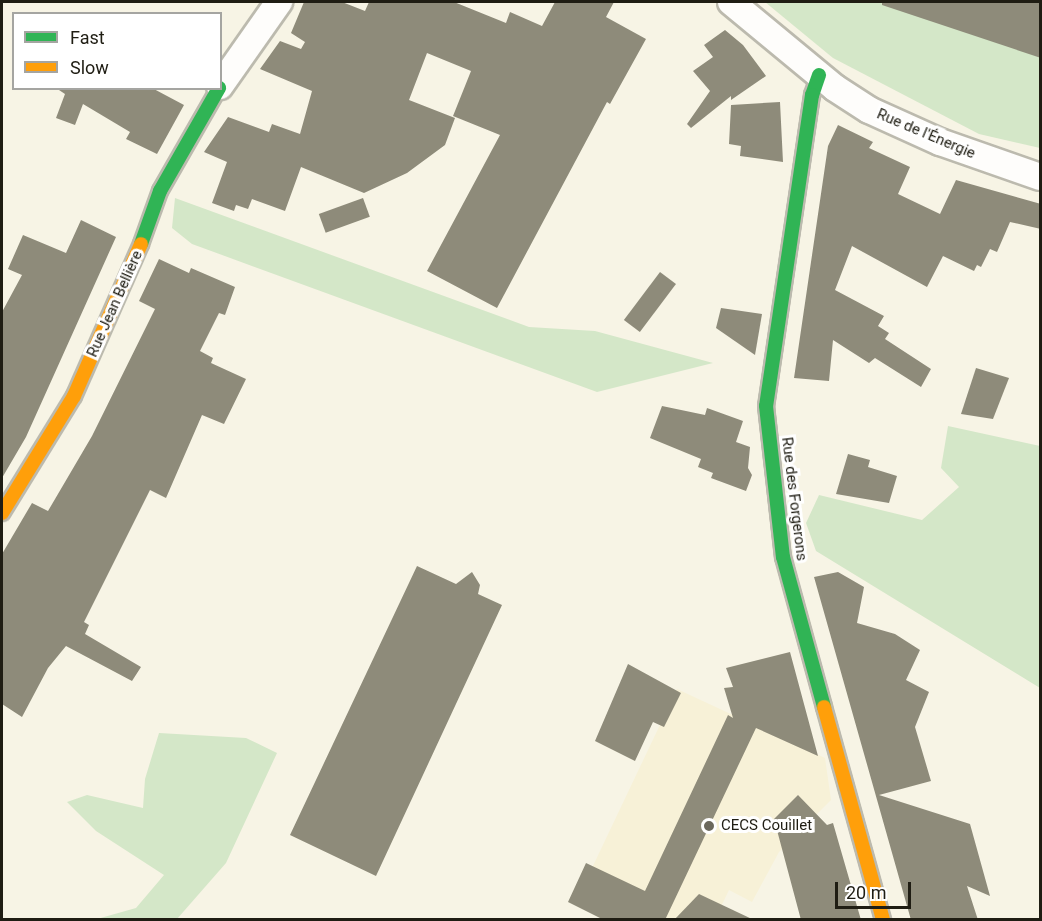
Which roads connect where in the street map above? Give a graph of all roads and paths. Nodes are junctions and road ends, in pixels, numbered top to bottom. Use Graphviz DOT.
graph roads {
  1 [pos="279,2"];
  2 [pos="731,2"];
  3 [pos="819,75"];
  4 [pos="222,84"];
  5 [pos="218,90"];
  6 [pos="1041,177"];
  7 [pos="2,513"];
  8 [pos="883,920"];
  1 -- 4 [label="street, Rue Jean Bellière"];
  2 -- 3 [label="street, Rue de l'Énergie"];
  3 -- 6 [label="street, Rue de l'Énergie"];
  3 -- 8 [label="street, Rue des Forgerons"];
  5 -- 7 [label="street, Rue Jean Bellière"];
}
